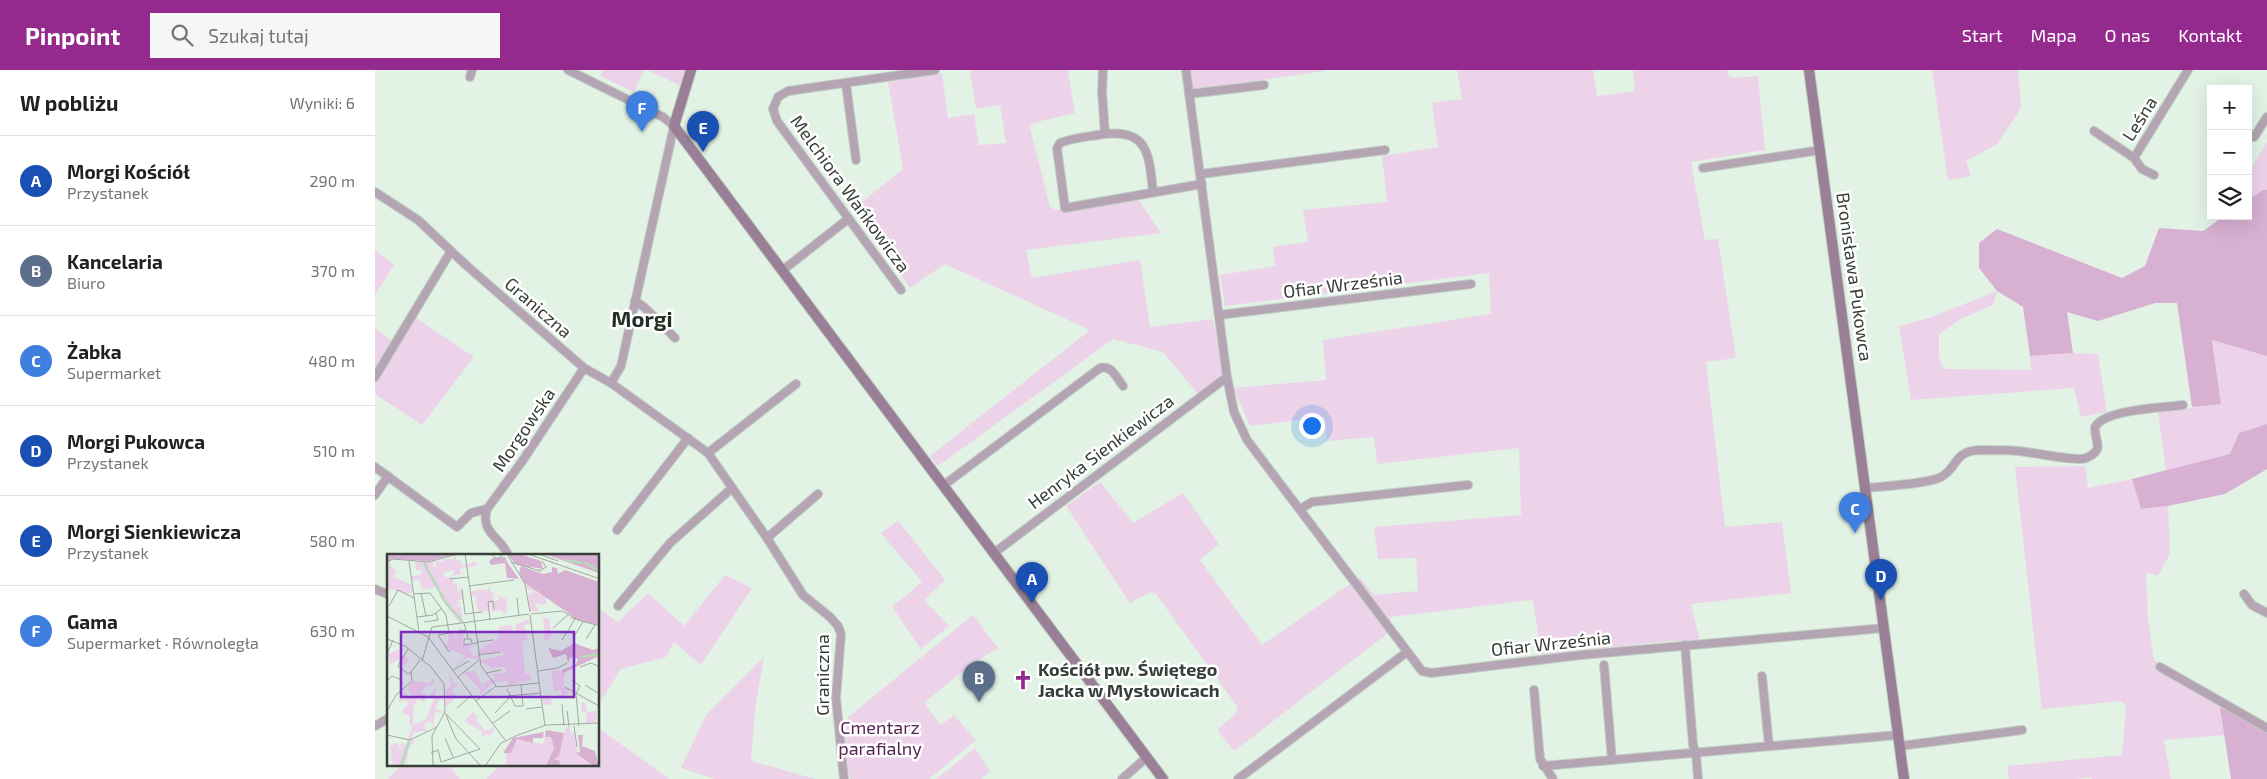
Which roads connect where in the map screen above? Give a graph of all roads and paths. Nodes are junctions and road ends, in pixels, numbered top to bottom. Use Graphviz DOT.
graph roads {
  1 [pos="691,70"];
  2 [pos="935,70"];
  3 [pos="1103,70"];
  4 [pos="1185,70"];
  5 [pos="1809,70"];
  6 [pos="2188,70"];
  7 [pos="572,71"];
  8 [pos="901,72"];
  9 [pos="846,84"];
  10 [pos="1264,85"];
  11 [pos="1189,94"];
  12 [pos="2267,117"];
  13 [pos="674,126"];
  14 [pos="2094,131"];
  15 [pos="1105,134"];
  16 [pos="2255,137"];
  17 [pos="1385,150"];
  18 [pos="1821,150"];
  19 [pos="2134,158"];
  20 [pos="855,160"];
  21 [pos="1703,168"];
  22 [pos="1201,174"];
  23 [pos="2153,175"];
  24 [pos="1202,184"];
  25 [pos="375,192"];
  26 [pos="1153,192"];
  27 [pos="848,219"];
  28 [pos="451,251"];
  29 [pos="783,270"];
  30 [pos="1471,284"];
  31 [pos="901,290"];
  32 [pos="635,301"];
  33 [pos="1219,315"];
  34 [pos="675,338"];
  35 [pos="584,368"];
  36 [pos="375,377"];
  37 [pos="1227,377"];
  38 [pos="611,383"];
  39 [pos="796,384"];
  40 [pos="1123,386"];
  41 [pos="2183,405"];
  42 [pos="688,438"];
  43 [pos="709,453"];
  44 [pos="375,467"];
  45 [pos="388,476"];
  46 [pos="944,485"];
  47 [pos="1468,485"];
  48 [pos="732,488"];
  49 [pos="1866,488"];
  50 [pos="818,494"];
  51 [pos="375,495"];
  52 [pos="487,508"];
  53 [pos="1300,509"];
  54 [pos="617,530"];
  55 [pos="767,538"];
  56 [pos="994,553"];
  57 [pos="508,554"];
  58 [pos="375,588"];
  59 [pos="387,594"];
  60 [pos="2244,594"];
  61 [pos="618,606"];
  62 [pos="2267,613"];
  63 [pos="1884,628"];
  64 [pos="1685,645"];
  65 [pos="1407,652"];
  66 [pos="1604,665"];
  67 [pos="2160,667"];
  68 [pos="1762,676"];
  69 [pos="1534,690"];
  70 [pos="387,719"];
  71 [pos="375,726"];
  72 [pos="2267,728"];
  73 [pos="2022,730"];
  74 [pos="1899,740"];
  75 [pos="1769,746"];
  76 [pos="1696,753"];
  77 [pos="1146,758"];
  78 [pos="1612,760"];
  79 [pos="1543,766"];
  80 [pos="844,779"];
  81 [pos="1122,779"];
  82 [pos="1163,779"];
  83 [pos="1238,779"];
  84 [pos="1553,779"];
  85 [pos="1698,779"];
  86 [pos="1904,779"];
  1 -- 13 [label="street"];
  2 -- 8 [label="street, Melchiora Wańkowicza"];
  3 -- 15 [label="street"];
  4 -- 11 [label="street, Ofiar Września"];
  5 -- 18 [label="street, Bronisława Pukowca"];
  6 -- 19 [label="street, Leśna"];
  7 -- 13 [label="street"];
  8 -- 9 [label="street, Melchiora Wańkowicza"];
  9 -- 20 [label="street, Melchiora Wańkowicza"];
  9 -- 27 [label="street, Melchiora Wańkowicza"];
  10 -- 11 [label="street"];
  11 -- 22 [label="street, Ofiar Września"];
  12 -- 16 [label="street"];
  13 -- 29 [label="street"];
  13 -- 32 [label="street"];
  14 -- 19 [label="street, Leśna"];
  15 -- 26 [label="street"];
  15 -- 26 [label="street"];
  17 -- 22 [label="street"];
  18 -- 21 [label="street"];
  18 -- 49 [label="street, Bronisława Pukowca"];
  19 -- 23 [label="street, Leśna"];
  22 -- 24 [label="street, Ofiar Września"];
  24 -- 26 [label="street"];
  24 -- 33 [label="street, Ofiar Września"];
  25 -- 28 [label="street, Graniczna"];
  27 -- 29 [label="street"];
  27 -- 31 [label="street, Melchiora Wańkowicza"];
  28 -- 35 [label="street, Graniczna"];
  28 -- 36 [label="street"];
  29 -- 46 [label="street"];
  30 -- 33 [label="street, Ofiar Września"];
  32 -- 34 [label="street"];
  32 -- 38 [label="street"];
  33 -- 37 [label="street, Ofiar Września"];
  35 -- 38 [label="street, Graniczna"];
  35 -- 52 [label="street, Morgowska"];
  37 -- 53 [label="street, Ofiar Września"];
  37 -- 56 [label="street, Henryka Sienkiewicza"];
  38 -- 42 [label="street, Graniczna"];
  39 -- 43 [label="street"];
  40 -- 46 [label="street"];
  41 -- 49 [label="street"];
  42 -- 43 [label="street, Graniczna"];
  42 -- 54 [label="street"];
  43 -- 48 [label="street, Graniczna"];
  44 -- 45 [label="street"];
  45 -- 51 [label="street"];
  45 -- 52 [label="street, Morgowska"];
  46 -- 56 [label="street"];
  47 -- 53 [label="street"];
  48 -- 55 [label="street, Graniczna"];
  48 -- 61 [label="street"];
  49 -- 63 [label="street, Bronisława Pukowca"];
  50 -- 55 [label="street"];
  52 -- 57 [label="street"];
  53 -- 65 [label="street, Ofiar Września"];
  55 -- 80 [label="street, Graniczna"];
  56 -- 77 [label="street"];
  58 -- 59 [label="street"];
  60 -- 62 [label="street"];
  63 -- 64 [label="street, Ofiar Września"];
  63 -- 74 [label="street, Bronisława Pukowca"];
  64 -- 65 [label="street, Ofiar Września"];
  64 -- 76 [label="street"];
  65 -- 83 [label="street"];
  66 -- 78 [label="street"];
  67 -- 72 [label="street"];
  68 -- 75 [label="street"];
  69 -- 79 [label="street"];
  70 -- 71 [label="street"];
  73 -- 74 [label="street"];
  74 -- 75 [label="street"];
  74 -- 86 [label="street, Bronisława Pukowca"];
  75 -- 76 [label="street"];
  76 -- 78 [label="street"];
  76 -- 85 [label="street"];
  77 -- 81 [label="street"];
  77 -- 82 [label="street"];
  78 -- 79 [label="street"];
  79 -- 84 [label="street"];
}
